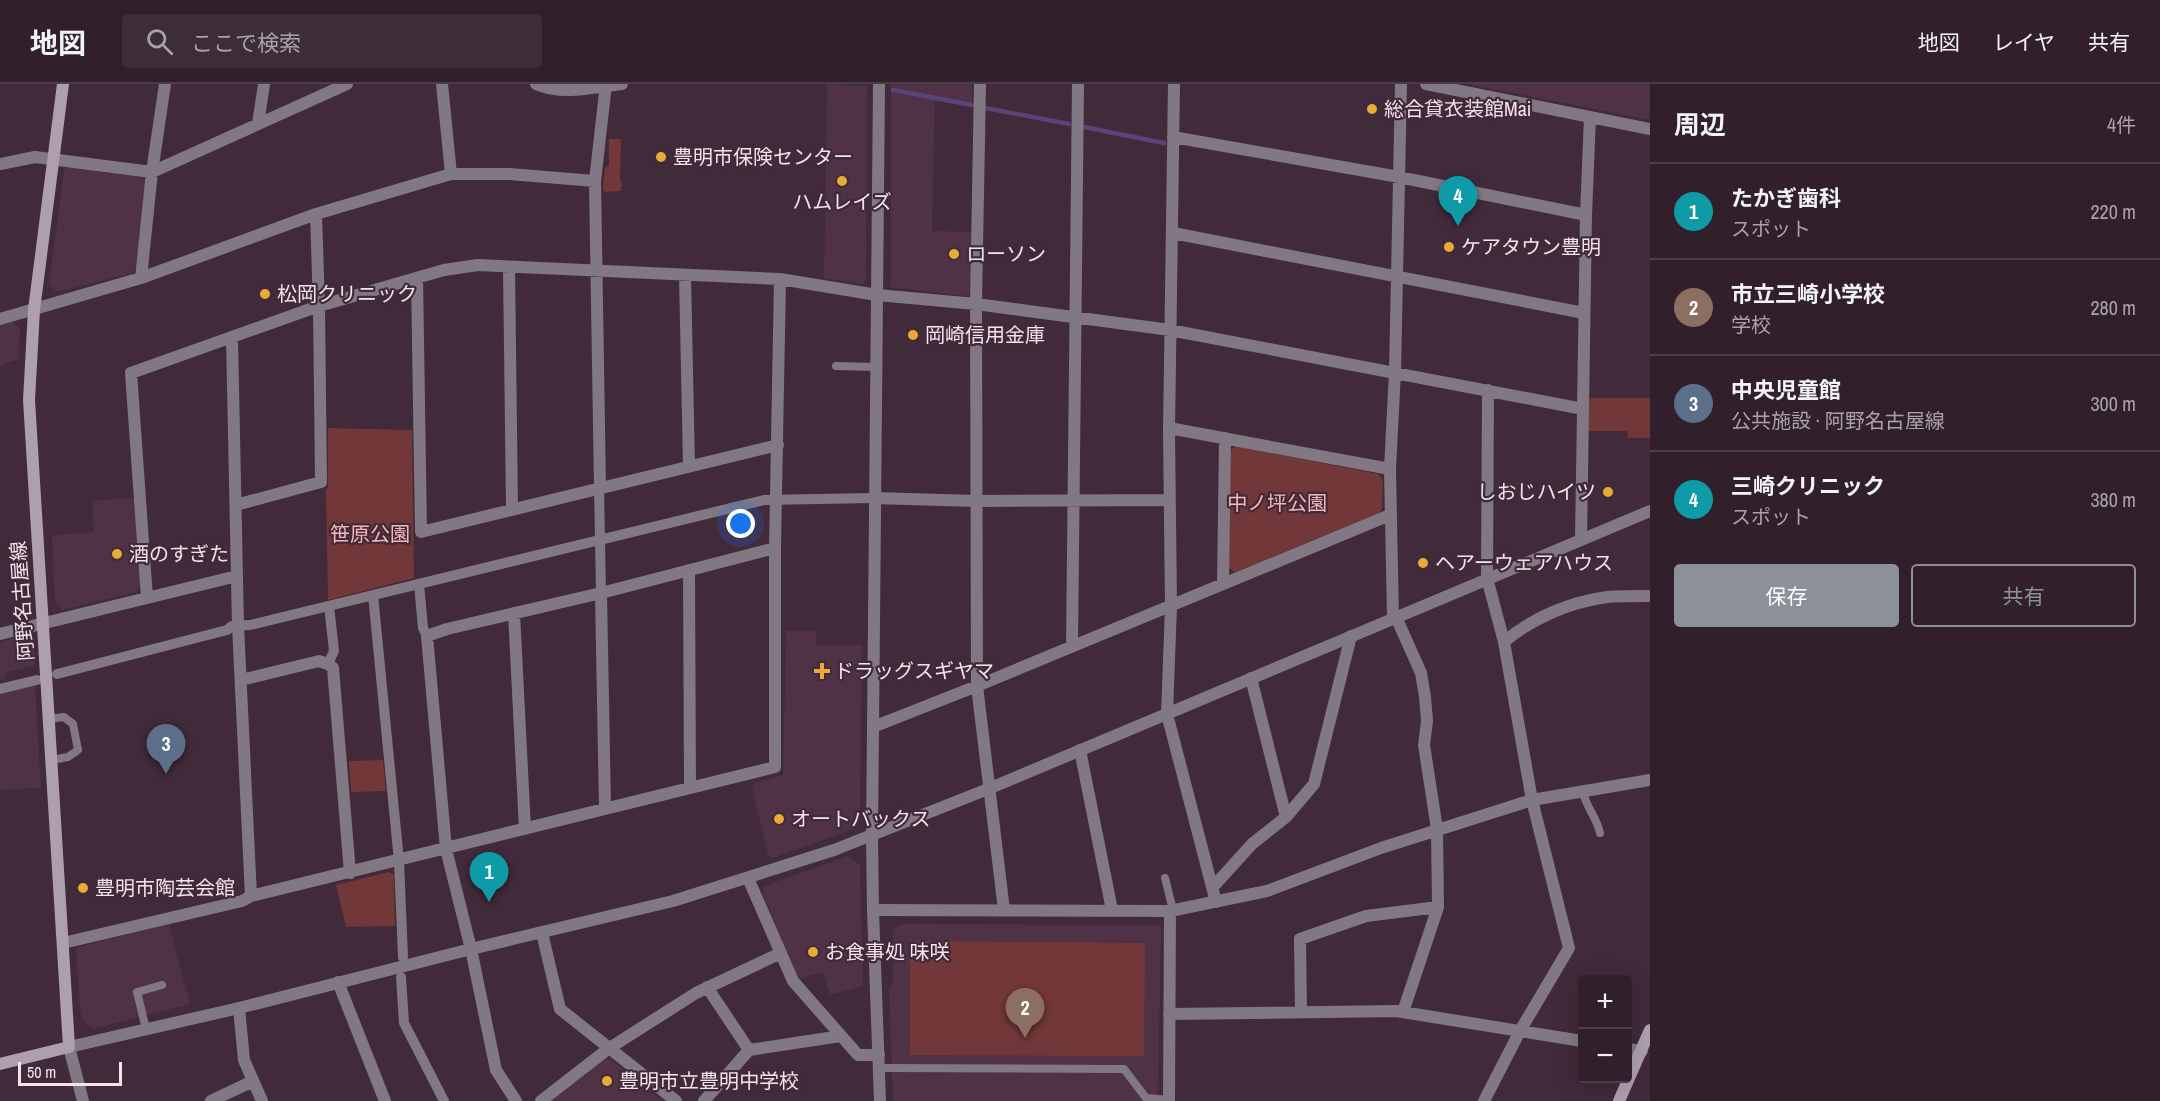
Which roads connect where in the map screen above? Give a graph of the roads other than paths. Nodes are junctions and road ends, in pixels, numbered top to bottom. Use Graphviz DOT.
graph roads {
  1 [pos="63,84"];
  2 [pos="165,84"];
  3 [pos="264,84"];
  4 [pos="347,84"];
  5 [pos="442,84"];
  6 [pos="536,84"];
  7 [pos="622,84"];
  8 [pos="879,84"];
  9 [pos="980,84"];
  10 [pos="1078,84"];
  11 [pos="1174,84"];
  12 [pos="1401,84"];
  13 [pos="1426,84"];
  14 [pos="606,85"];
  15 [pos="1590,117"];
  16 [pos="258,124"];
  17 [pos="1650,129"];
  18 [pos="1173,137"];
  19 [pos="53,159"];
  20 [pos="0,164"];
  21 [pos="152,172"];
  22 [pos="451,174"];
  23 [pos="1399,177"];
  24 [pos="595,181"];
  25 [pos="316,214"];
  26 [pos="1586,215"];
  27 [pos="1173,233"];
  28 [pos="509,267"];
  29 [pos="598,271"];
  30 [pos="685,275"];
  31 [pos="1396,277"];
  32 [pos="141,278"];
  33 [pos="417,278"];
  34 [pos="780,279"];
  35 [pos="877,295"];
  36 [pos="976,304"];
  37 [pos="319,306"];
  38 [pos="34,310"];
  39 [pos="1584,313"];
  40 [pos="0,319"];
  41 [pos="1076,319"];
  42 [pos="1170,330"];
  43 [pos="232,338"];
  44 [pos="836,366"];
  45 [pos="876,367"];
  46 [pos="1395,372"];
  47 [pos="1488,390"];
  48 [pos="1583,409"];
  49 [pos="1169,428"];
  50 [pos="1225,438"];
  51 [pos="778,445"];
  52 [pos="689,466"];
  53 [pos="1390,469"];
  54 [pos="600,487"];
  55 [pos="874,498"];
  56 [pos="777,499"];
  57 [pos="1074,500"];
  58 [pos="1169,500"];
  59 [pos="976,501"];
  60 [pos="236,505"];
  61 [pos="512,509"];
  62 [pos="1650,511"];
  63 [pos="1390,515"];
  64 [pos="1581,539"];
  65 [pos="600,540"];
  66 [pos="775,548"];
  67 [pos="689,570"];
  68 [pos="237,576"];
  69 [pos="1487,578"];
  70 [pos="419,584"];
  71 [pos="1223,584"];
  72 [pos="601,593"];
  73 [pos="373,595"];
  74 [pos="1650,596"];
  75 [pos="147,597"];
  76 [pos="328,606"];
  77 [pos="1171,606"];
  78 [pos="514,613"];
  79 [pos="1394,617"];
  80 [pos="43,624"];
  81 [pos="238,626"];
  82 [pos="0,634"];
  83 [pos="427,636"];
  84 [pos="1351,636"];
  85 [pos="1504,642"];
  86 [pos="1072,646"];
  87 [pos="328,664"];
  88 [pos="57,675"];
  89 [pos="1251,678"];
  90 [pos="37,680"];
  91 [pos="241,680"];
  92 [pos="977,686"];
  93 [pos="0,689"];
  94 [pos="1167,714"];
  95 [pos="49,719"];
  96 [pos="873,727"];
  97 [pos="1080,750"];
  98 [pos="52,760"];
  99 [pos="1650,780"];
  100 [pos="690,788"];
  101 [pos="988,789"];
  102 [pos="1583,792"];
  103 [pos="1532,800"];
  104 [pos="605,808"];
  105 [pos="1286,817"];
  106 [pos="525,829"];
  107 [pos="1437,829"];
  108 [pos="1600,833"];
  109 [pos="872,836"];
  110 [pos="446,849"];
  111 [pos="399,861"];
  112 [pos="350,873"];
  113 [pos="1165,878"];
  114 [pos="748,879"];
  115 [pos="1212,887"];
  116 [pos="251,897"];
  117 [pos="1216,902"];
  118 [pos="1438,907"];
  119 [pos="873,910"];
  120 [pos="1004,910"];
  121 [pos="1112,910"];
  122 [pos="1171,911"];
  123 [pos="542,933"];
  124 [pos="63,943"];
  125 [pos="471,949"];
  126 [pos="781,953"];
  127 [pos="403,957"];
  128 [pos="401,977"];
  129 [pos="338,982"];
  130 [pos="162,985"];
  131 [pos="707,987"];
  132 [pos="239,1008"];
  133 [pos="1301,1012"];
  134 [pos="1403,1012"];
  135 [pos="1169,1014"];
  136 [pos="146,1029"];
  137 [pos="1650,1030"];
  138 [pos="1520,1031"];
  139 [pos="841,1036"];
  140 [pos="1578,1040"];
  141 [pos="69,1047"];
  142 [pos="608,1049"];
  143 [pos="749,1050"];
  144 [pos="1646,1052"];
  145 [pos="879,1055"];
  146 [pos="0,1064"];
  147 [pos="879,1068"];
  148 [pos="253,1081"];
  149 [pos="83,1101"];
  150 [pos="211,1101"];
  151 [pos="262,1101"];
  152 [pos="385,1101"];
  153 [pos="444,1101"];
  154 [pos="516,1101"];
  155 [pos="541,1101"];
  156 [pos="676,1101"];
  157 [pos="704,1101"];
  158 [pos="880,1101"];
  159 [pos="1169,1101"];
  160 [pos="1484,1101"];
  161 [pos="1619,1101"];
  1 -- 19 [label="main road, 阿野名古屋線"];
  2 -- 21 [label="street"];
  3 -- 16 [label="street"];
  4 -- 16 [label="street"];
  5 -- 22 [label="street"];
  6 -- 14 [label="street"];
  7 -- 14 [label="street"];
  8 -- 35 [label="street"];
  9 -- 36 [label="street"];
  10 -- 41 [label="street"];
  11 -- 18 [label="street"];
  12 -- 23 [label="street"];
  13 -- 15 [label="street"];
  14 -- 24 [label="street"];
  15 -- 17 [label="street"];
  15 -- 26 [label="street"];
  16 -- 21 [label="street"];
  18 -- 23 [label="street"];
  18 -- 27 [label="street"];
  19 -- 20 [label="street"];
  19 -- 21 [label="street"];
  19 -- 38 [label="main road, 阿野名古屋線"];
  21 -- 32 [label="street"];
  22 -- 24 [label="street"];
  22 -- 25 [label="street"];
  23 -- 26 [label="street"];
  23 -- 31 [label="street"];
  24 -- 29 [label="street"];
  25 -- 32 [label="street"];
  25 -- 37 [label="street"];
  26 -- 39 [label="street"];
  27 -- 31 [label="street"];
  27 -- 42 [label="street"];
  28 -- 29 [label="street"];
  28 -- 33 [label="street"];
  28 -- 61 [label="street"];
  29 -- 30 [label="street"];
  29 -- 54 [label="street"];
  30 -- 34 [label="street"];
  30 -- 52 [label="street"];
  31 -- 39 [label="street"];
  31 -- 46 [label="street"];
  32 -- 38 [label="street"];
  33 -- 37 [label="street"];
  33 -- 61 [label="street"];
  34 -- 35 [label="street"];
  34 -- 51 [label="street"];
  35 -- 36 [label="street"];
  35 -- 45 [label="street"];
  36 -- 41 [label="street"];
  36 -- 59 [label="street"];
  37 -- 43 [label="street"];
  37 -- 60 [label="street"];
  38 -- 40 [label="street"];
  38 -- 80 [label="main road, 阿野名古屋線"];
  39 -- 48 [label="street"];
  41 -- 42 [label="street"];
  41 -- 57 [label="street"];
  42 -- 46 [label="street"];
  42 -- 49 [label="street"];
  43 -- 60 [label="street"];
  43 -- 75 [label="street"];
  44 -- 45 [label="lane"];
  45 -- 55 [label="street"];
  46 -- 47 [label="street"];
  46 -- 53 [label="street"];
  47 -- 48 [label="street"];
  47 -- 69 [label="street"];
  48 -- 64 [label="street"];
  49 -- 50 [label="street"];
  49 -- 58 [label="street"];
  50 -- 53 [label="street"];
  50 -- 71 [label="street"];
  51 -- 52 [label="street"];
  51 -- 56 [label="street"];
  52 -- 54 [label="street"];
  53 -- 63 [label="street"];
  54 -- 61 [label="street"];
  54 -- 65 [label="street"];
  55 -- 56 [label="street"];
  55 -- 59 [label="street"];
  55 -- 96 [label="street"];
  56 -- 65 [label="street"];
  56 -- 66 [label="street"];
  57 -- 58 [label="street"];
  57 -- 59 [label="street"];
  57 -- 86 [label="street"];
  58 -- 77 [label="street"];
  59 -- 92 [label="street"];
  60 -- 68 [label="street"];
  62 -- 64 [label="street"];
  63 -- 71 [label="street"];
  63 -- 79 [label="street"];
  64 -- 69 [label="street"];
  65 -- 70 [label="street"];
  65 -- 72 [label="street"];
  66 -- 67 [label="street"];
  66 -- 100 [label="street"];
  67 -- 72 [label="street"];
  67 -- 100 [label="street"];
  68 -- 75 [label="street"];
  68 -- 81 [label="street"];
  69 -- 79 [label="street"];
  69 -- 85 [label="street"];
  70 -- 73 [label="street"];
  70 -- 83 [label="street"];
  71 -- 77 [label="street"];
  72 -- 78 [label="street"];
  72 -- 104 [label="street"];
  73 -- 76 [label="street"];
  73 -- 111 [label="street"];
  74 -- 85 [label="street"];
  75 -- 80 [label="street"];
  76 -- 81 [label="street"];
  76 -- 87 [label="street"];
  77 -- 86 [label="street"];
  77 -- 94 [label="street"];
  78 -- 83 [label="street"];
  78 -- 106 [label="street"];
  79 -- 84 [label="street"];
  79 -- 107 [label="street"];
  80 -- 82 [label="street"];
  80 -- 95 [label="main road, 阿野名古屋線"];
  81 -- 88 [label="street"];
  81 -- 91 [label="street"];
  83 -- 110 [label="street"];
  84 -- 89 [label="street"];
  84 -- 105 [label="street"];
  85 -- 103 [label="street"];
  86 -- 92 [label="street"];
  87 -- 91 [label="street"];
  87 -- 112 [label="street"];
  89 -- 94 [label="street"];
  89 -- 105 [label="street"];
  90 -- 93 [label="street"];
  91 -- 116 [label="street"];
  92 -- 96 [label="street"];
  92 -- 101 [label="street"];
  94 -- 97 [label="street"];
  94 -- 115 [label="street"];
  95 -- 98 [label="main road, 阿野名古屋線"];
  95 -- 98 [label="lane"];
  96 -- 109 [label="street"];
  97 -- 101 [label="street"];
  97 -- 121 [label="street"];
  98 -- 124 [label="main road, 阿野名古屋線"];
  99 -- 102 [label="street"];
  100 -- 104 [label="street"];
  101 -- 109 [label="street"];
  101 -- 120 [label="street"];
  102 -- 103 [label="street"];
  102 -- 108 [label="lane"];
  103 -- 107 [label="street"];
  103 -- 138 [label="street"];
  104 -- 106 [label="street"];
  105 -- 115 [label="street"];
  106 -- 110 [label="street"];
  107 -- 117 [label="street"];
  107 -- 118 [label="street"];
  109 -- 114 [label="street"];
  109 -- 119 [label="street"];
  110 -- 111 [label="street"];
  110 -- 125 [label="street"];
  111 -- 112 [label="street"];
  111 -- 127 [label="street"];
  112 -- 116 [label="street"];
  113 -- 122 [label="lane"];
  114 -- 123 [label="street"];
  114 -- 126 [label="street"];
  115 -- 117 [label="street"];
  116 -- 124 [label="street"];
  117 -- 122 [label="street"];
  118 -- 133 [label="street"];
  118 -- 134 [label="street"];
  119 -- 120 [label="street"];
  119 -- 145 [label="street"];
  120 -- 121 [label="street"];
  121 -- 122 [label="street"];
  122 -- 135 [label="street"];
  123 -- 125 [label="street"];
  123 -- 142 [label="street"];
  124 -- 141 [label="main road, 阿野名古屋線"];
  125 -- 129 [label="street"];
  125 -- 154 [label="street"];
  126 -- 131 [label="street"];
  126 -- 139 [label="street"];
  128 -- 153 [label="street"];
  129 -- 132 [label="street"];
  129 -- 152 [label="street"];
  130 -- 136 [label="lane"];
  131 -- 142 [label="street"];
  131 -- 143 [label="street"];
  132 -- 136 [label="street"];
  132 -- 148 [label="street"];
  133 -- 134 [label="street"];
  133 -- 135 [label="street"];
  134 -- 138 [label="street"];
  135 -- 159 [label="street"];
  136 -- 141 [label="street"];
  137 -- 144 [label="main road"];
  138 -- 140 [label="street"];
  138 -- 160 [label="street"];
  139 -- 143 [label="street"];
  139 -- 145 [label="street"];
  141 -- 146 [label="main road"];
  141 -- 149 [label="street"];
  142 -- 155 [label="street"];
  142 -- 156 [label="street"];
  143 -- 157 [label="street"];
  144 -- 161 [label="main road"];
  145 -- 147 [label="street"];
  147 -- 158 [label="street"];
  147 -- 159 [label="lane"];
  148 -- 150 [label="street"];
  148 -- 151 [label="street"];
}
